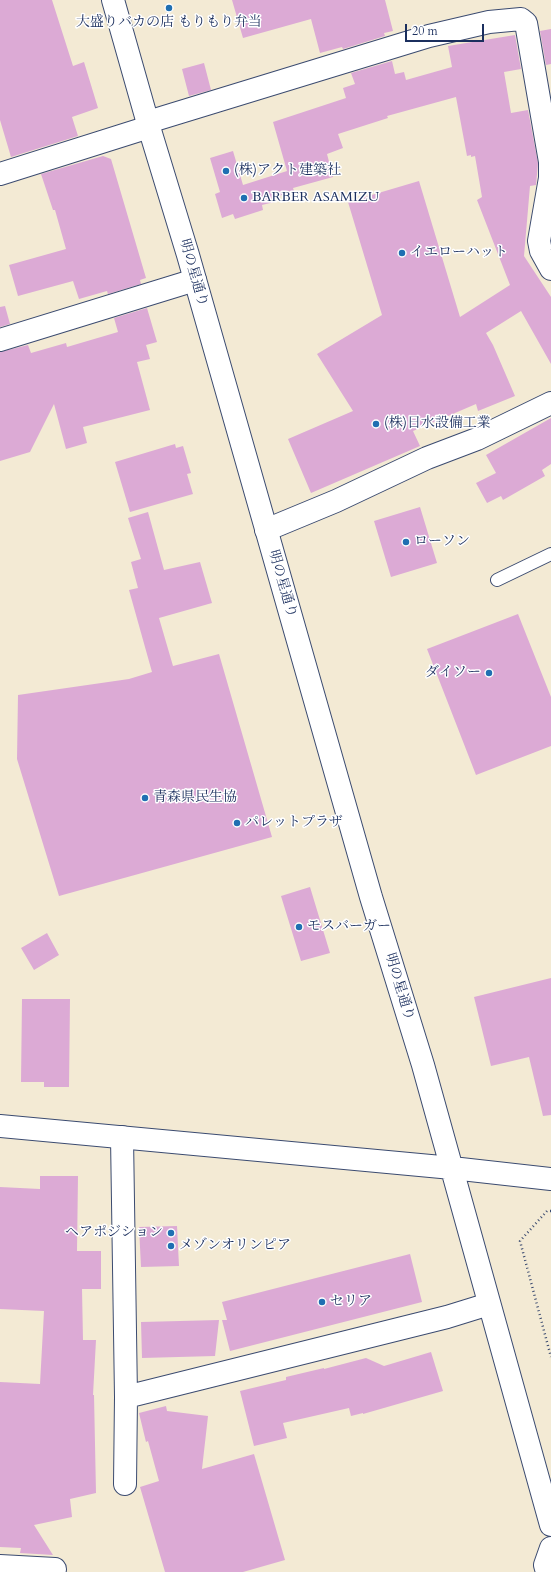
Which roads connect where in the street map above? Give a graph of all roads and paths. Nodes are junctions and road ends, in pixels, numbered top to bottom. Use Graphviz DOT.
graph roads {
  1 [pos="113,0"];
  2 [pos="148,124"];
  3 [pos="0,174"];
  4 [pos="551,269"];
  5 [pos="195,280"];
  6 [pos="0,340"];
  7 [pos="551,403"];
  8 [pos="266,530"];
  9 [pos="551,554"];
  10 [pos="497,580"];
  11 [pos="0,1126"];
  12 [pos="122,1137"];
  13 [pos="452,1168"];
  14 [pos="551,1179"];
  15 [pos="551,1211"];
  16 [pos="490,1304"];
  17 [pos="551,1357"];
  18 [pos="126,1398"];
  19 [pos="125,1484"];
  20 [pos="551,1526"];
  21 [pos="551,1548"];
  22 [pos="0,1566"];
  23 [pos="55,1569"];
  24 [pos="547,1572"];
  1 -- 2 [label="street, 明の星通り"];
  2 -- 3 [label="street"];
  2 -- 4 [label="street"];
  2 -- 5 [label="street, 明の星通り"];
  5 -- 6 [label="street"];
  5 -- 8 [label="street, 明の星通り"];
  7 -- 8 [label="street"];
  8 -- 13 [label="street, 明の星通り"];
  9 -- 10 [label="lane"];
  11 -- 12 [label="street"];
  12 -- 13 [label="street"];
  12 -- 18 [label="street"];
  13 -- 14 [label="street"];
  13 -- 16 [label="street, 明の星通り"];
  15 -- 17 [label="path"];
  16 -- 18 [label="street"];
  16 -- 20 [label="street, 明の星通り"];
  18 -- 19 [label="street"];
  21 -- 24 [label="street"];
  22 -- 23 [label="street"];
}
